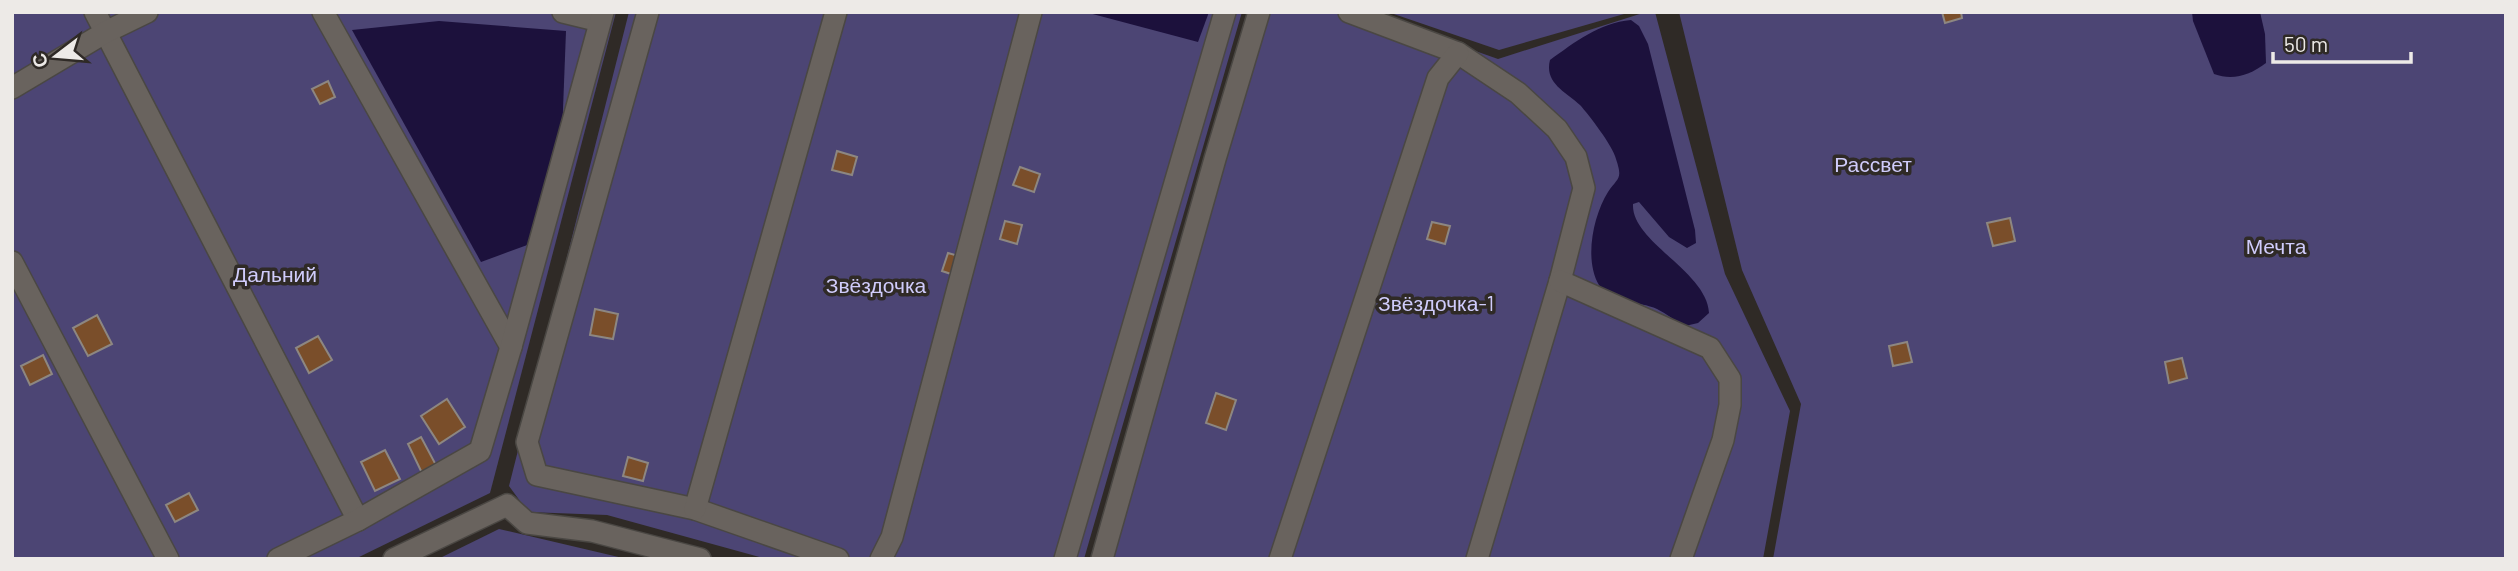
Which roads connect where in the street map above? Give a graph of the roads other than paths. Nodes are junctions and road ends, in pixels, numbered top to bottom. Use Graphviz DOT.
graph roads {
  1 [pos="95,12"];
  2 [pos="147,12"];
  3 [pos="323,12"];
  4 [pos="563,12"];
  5 [pos="648,12"];
  6 [pos="836,12"];
  7 [pos="1031,12"];
  8 [pos="1225,12"];
  9 [pos="1259,12"];
  10 [pos="1349,12"];
  11 [pos="602,17"];
  12 [pos="106,32"];
  13 [pos="1458,53"];
  14 [pos="12,88"];
  15 [pos="12,262"];
  16 [pos="1560,281"];
  17 [pos="512,347"];
  18 [pos="695,509"];
  19 [pos="358,520"];
  20 [pos="636,551"];
  21 [pos="169,559"];
  22 [pos="278,559"];
  23 [pos="394,559"];
  24 [pos="700,559"];
  25 [pos="838,559"];
  26 [pos="881,559"];
  27 [pos="1065,559"];
  28 [pos="1102,559"];
  29 [pos="1280,559"];
  30 [pos="1477,559"];
  31 [pos="1681,559"];
  1 -- 12 [label="street"];
  2 -- 12 [label="street"];
  3 -- 17 [label="street"];
  4 -- 11 [label="street"];
  5 -- 18 [label="street"];
  6 -- 18 [label="street"];
  7 -- 26 [label="street"];
  8 -- 27 [label="street"];
  9 -- 28 [label="street"];
  10 -- 13 [label="street"];
  11 -- 17 [label="street"];
  12 -- 14 [label="street"];
  12 -- 19 [label="street"];
  13 -- 16 [label="street"];
  13 -- 29 [label="street"];
  15 -- 21 [label="street"];
  16 -- 30 [label="street"];
  16 -- 31 [label="street"];
  17 -- 19 [label="street"];
  18 -- 25 [label="street"];
  19 -- 22 [label="street"];
  20 -- 23 [label="street"];
  20 -- 24 [label="street"];
}
